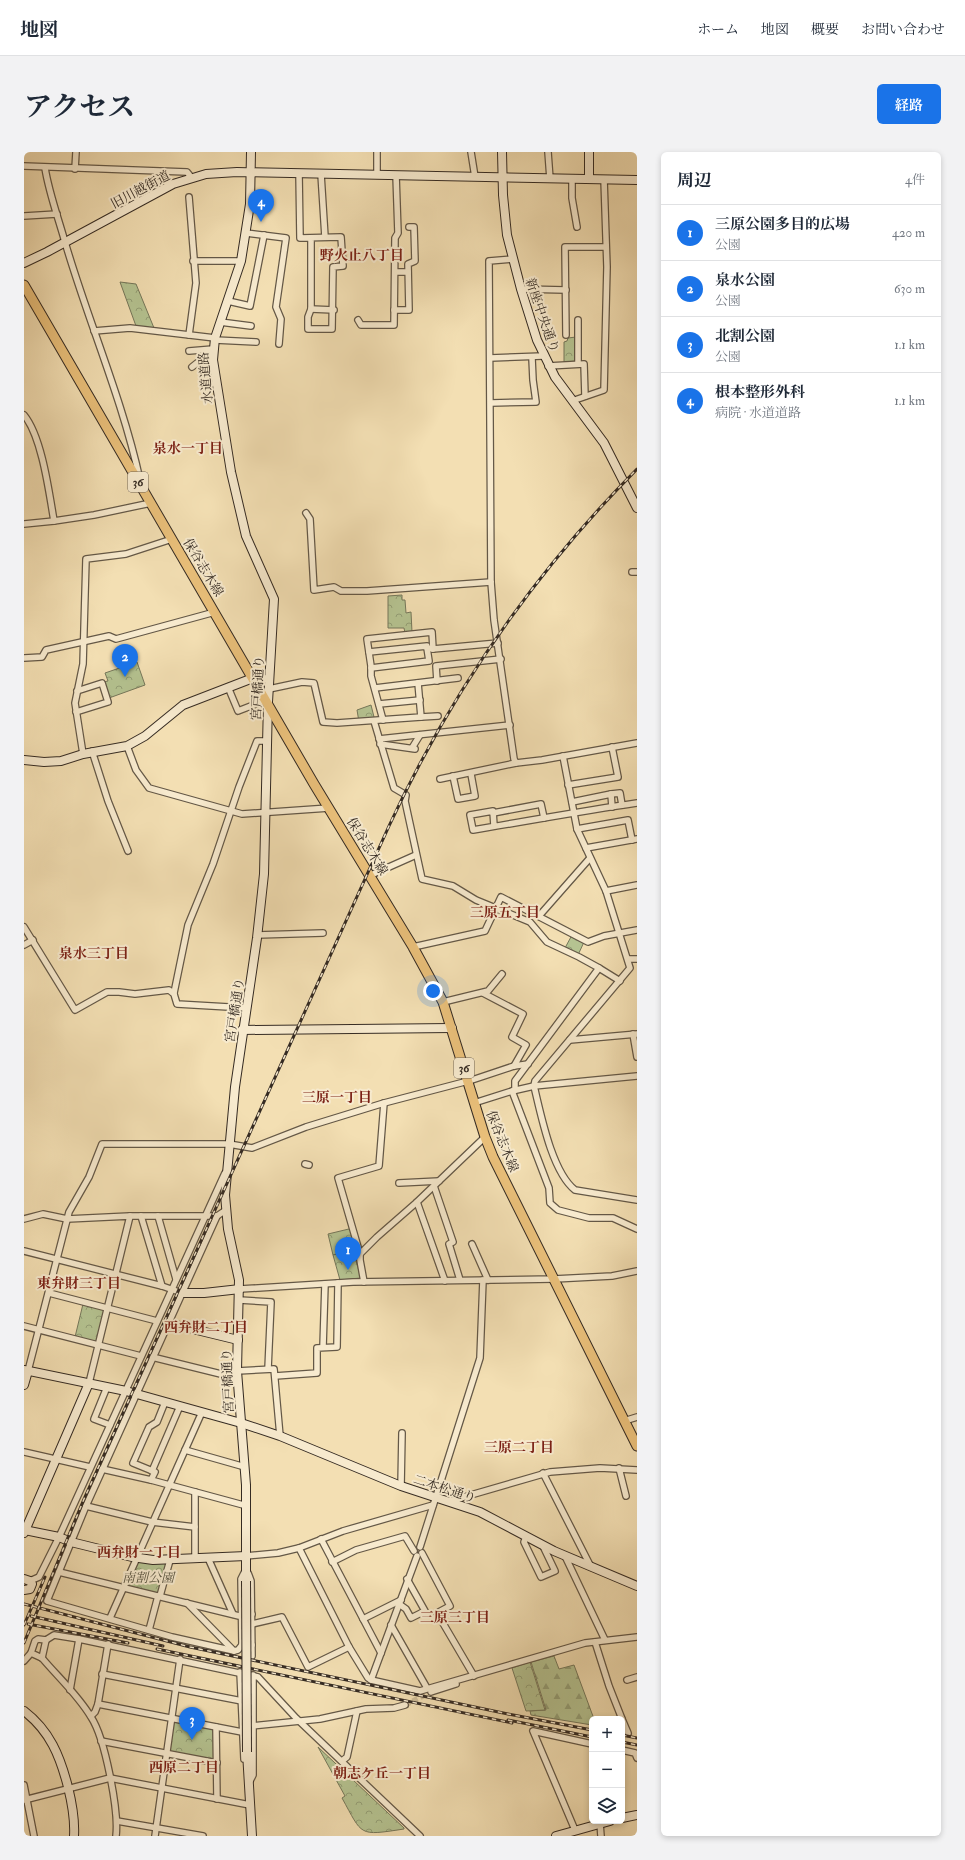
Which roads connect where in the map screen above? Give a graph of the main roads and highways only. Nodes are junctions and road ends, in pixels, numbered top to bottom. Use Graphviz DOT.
graph roads {
  1 [pos="24,286"];
  2 [pos="637,1446"];
  1 -- 2 [label="main road, 保谷志木線 / 36"];
}
